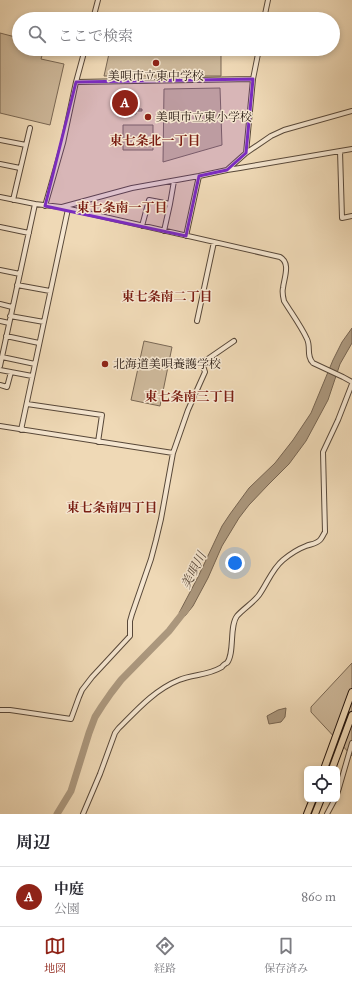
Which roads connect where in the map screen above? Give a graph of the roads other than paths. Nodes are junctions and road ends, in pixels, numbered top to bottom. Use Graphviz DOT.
graph roads {
  1 [pos="97,0"];
  2 [pos="268,0"];
  3 [pos="94,12"];
  4 [pos="265,12"];
  5 [pos="83,56"];
  6 [pos="258,56"];
  7 [pos="254,79"];
  8 [pos="76,82"];
  9 [pos="352,111"];
  10 [pos="30,128"];
  11 [pos="0,140"];
  12 [pos="26,145"];
  13 [pos="352,149"];
  14 [pos="340,151"];
  15 [pos="246,153"];
  16 [pos="0,164"];
  17 [pos="20,168"];
  18 [pos="227,170"];
  19 [pos="199,176"];
  20 [pos="174,181"];
  21 [pos="0,197"];
  22 [pos="14,200"];
  23 [pos="35,204"];
  24 [pos="170,204"];
  25 [pos="45,206"];
  26 [pos="61,207"];
  27 [pos="68,209"];
  28 [pos="352,216"];
  29 [pos="142,226"];
  30 [pos="0,227"];
  31 [pos="164,231"];
  32 [pos="29,233"];
  33 [pos="186,236"];
  34 [pos="214,242"];
  35 [pos="0,270"];
  36 [pos="20,274"];
  37 [pos="17,285"];
  38 [pos="50,291"];
  39 [pos="0,304"];
  40 [pos="12,307"];
  41 [pos="10,316"];
  42 [pos="0,322"];
  43 [pos="44,322"];
  44 [pos="197,322"];
  45 [pos="9,323"];
  46 [pos="6,336"];
  47 [pos="234,341"];
  48 [pos="39,344"];
  49 [pos="2,357"];
  50 [pos="35,364"];
  51 [pos="0,366"];
  52 [pos="0,370"];
  53 [pos="11,372"];
  54 [pos="32,376"];
  55 [pos="352,383"];
  56 [pos="0,385"];
  57 [pos="26,404"];
  58 [pos="0,426"];
  59 [pos="21,430"];
  60 [pos="98,442"];
  61 [pos="173,453"];
  62 [pos="352,692"];
  63 [pos="0,710"];
  64 [pos="352,715"];
  65 [pos="352,743"];
  66 [pos="325,766"];
  67 [pos="333,766"];
  68 [pos="340,784"];
  69 [pos="312,802"];
  70 [pos="320,802"];
  71 [pos="333,802"];
  72 [pos="83,814"];
  73 [pos="307,814"];
  74 [pos="315,814"];
  75 [pos="327,814"];
  1 -- 3 [label="street"];
  2 -- 4 [label="street"];
  5 -- 8 [label="street"];
  6 -- 7 [label="street"];
  7 -- 8 [label="street"];
  7 -- 15 [label="street"];
  8 -- 25 [label="street"];
  9 -- 15 [label="street"];
  10 -- 12 [label="street"];
  11 -- 12 [label="street"];
  12 -- 17 [label="street"];
  13 -- 14 [label="street"];
  14 -- 18 [label="street"];
  14 -- 28 [label="street"];
  15 -- 18 [label="street"];
  16 -- 17 [label="street"];
  17 -- 22 [label="street"];
  18 -- 19 [label="street"];
  19 -- 20 [label="street"];
  19 -- 33 [label="street"];
  20 -- 24 [label="street"];
  20 -- 26 [label="street"];
  21 -- 22 [label="street"];
  22 -- 23 [label="street"];
  23 -- 25 [label="street"];
  23 -- 32 [label="street"];
  24 -- 29 [label="street"];
  24 -- 31 [label="street"];
  25 -- 26 [label="street"];
  26 -- 27 [label="street"];
  27 -- 29 [label="street"];
  27 -- 38 [label="street"];
  29 -- 31 [label="street"];
  30 -- 32 [label="street"];
  31 -- 33 [label="street"];
  32 -- 36 [label="street"];
  33 -- 34 [label="street"];
  34 -- 44 [label="street"];
  34 -- 55 [label="street"];
  35 -- 36 [label="street"];
  36 -- 37 [label="street"];
  37 -- 38 [label="street"];
  37 -- 40 [label="street"];
  38 -- 43 [label="street"];
  39 -- 40 [label="street"];
  40 -- 41 [label="street"];
  41 -- 43 [label="street"];
  41 -- 45 [label="street"];
  42 -- 45 [label="street"];
  43 -- 48 [label="street"];
  45 -- 46 [label="street"];
  46 -- 48 [label="street"];
  46 -- 49 [label="street"];
  47 -- 61 [label="street"];
  48 -- 50 [label="street"];
  49 -- 50 [label="street"];
  49 -- 51 [label="street"];
  50 -- 54 [label="street"];
  52 -- 53 [label="street"];
  53 -- 54 [label="street"];
  53 -- 56 [label="street"];
  54 -- 57 [label="street"];
  55 -- 72 [label="street"];
  57 -- 59 [label="street"];
  57 -- 60 [label="street"];
  58 -- 59 [label="street"];
  59 -- 60 [label="street"];
  60 -- 61 [label="street"];
  61 -- 63 [label="street"];
  62 -- 66 [label="highway"];
  64 -- 67 [label="highway"];
  65 -- 68 [label="street"];
  69 -- 73 [label="highway"];
  70 -- 74 [label="highway"];
  71 -- 75 [label="street"];
}
